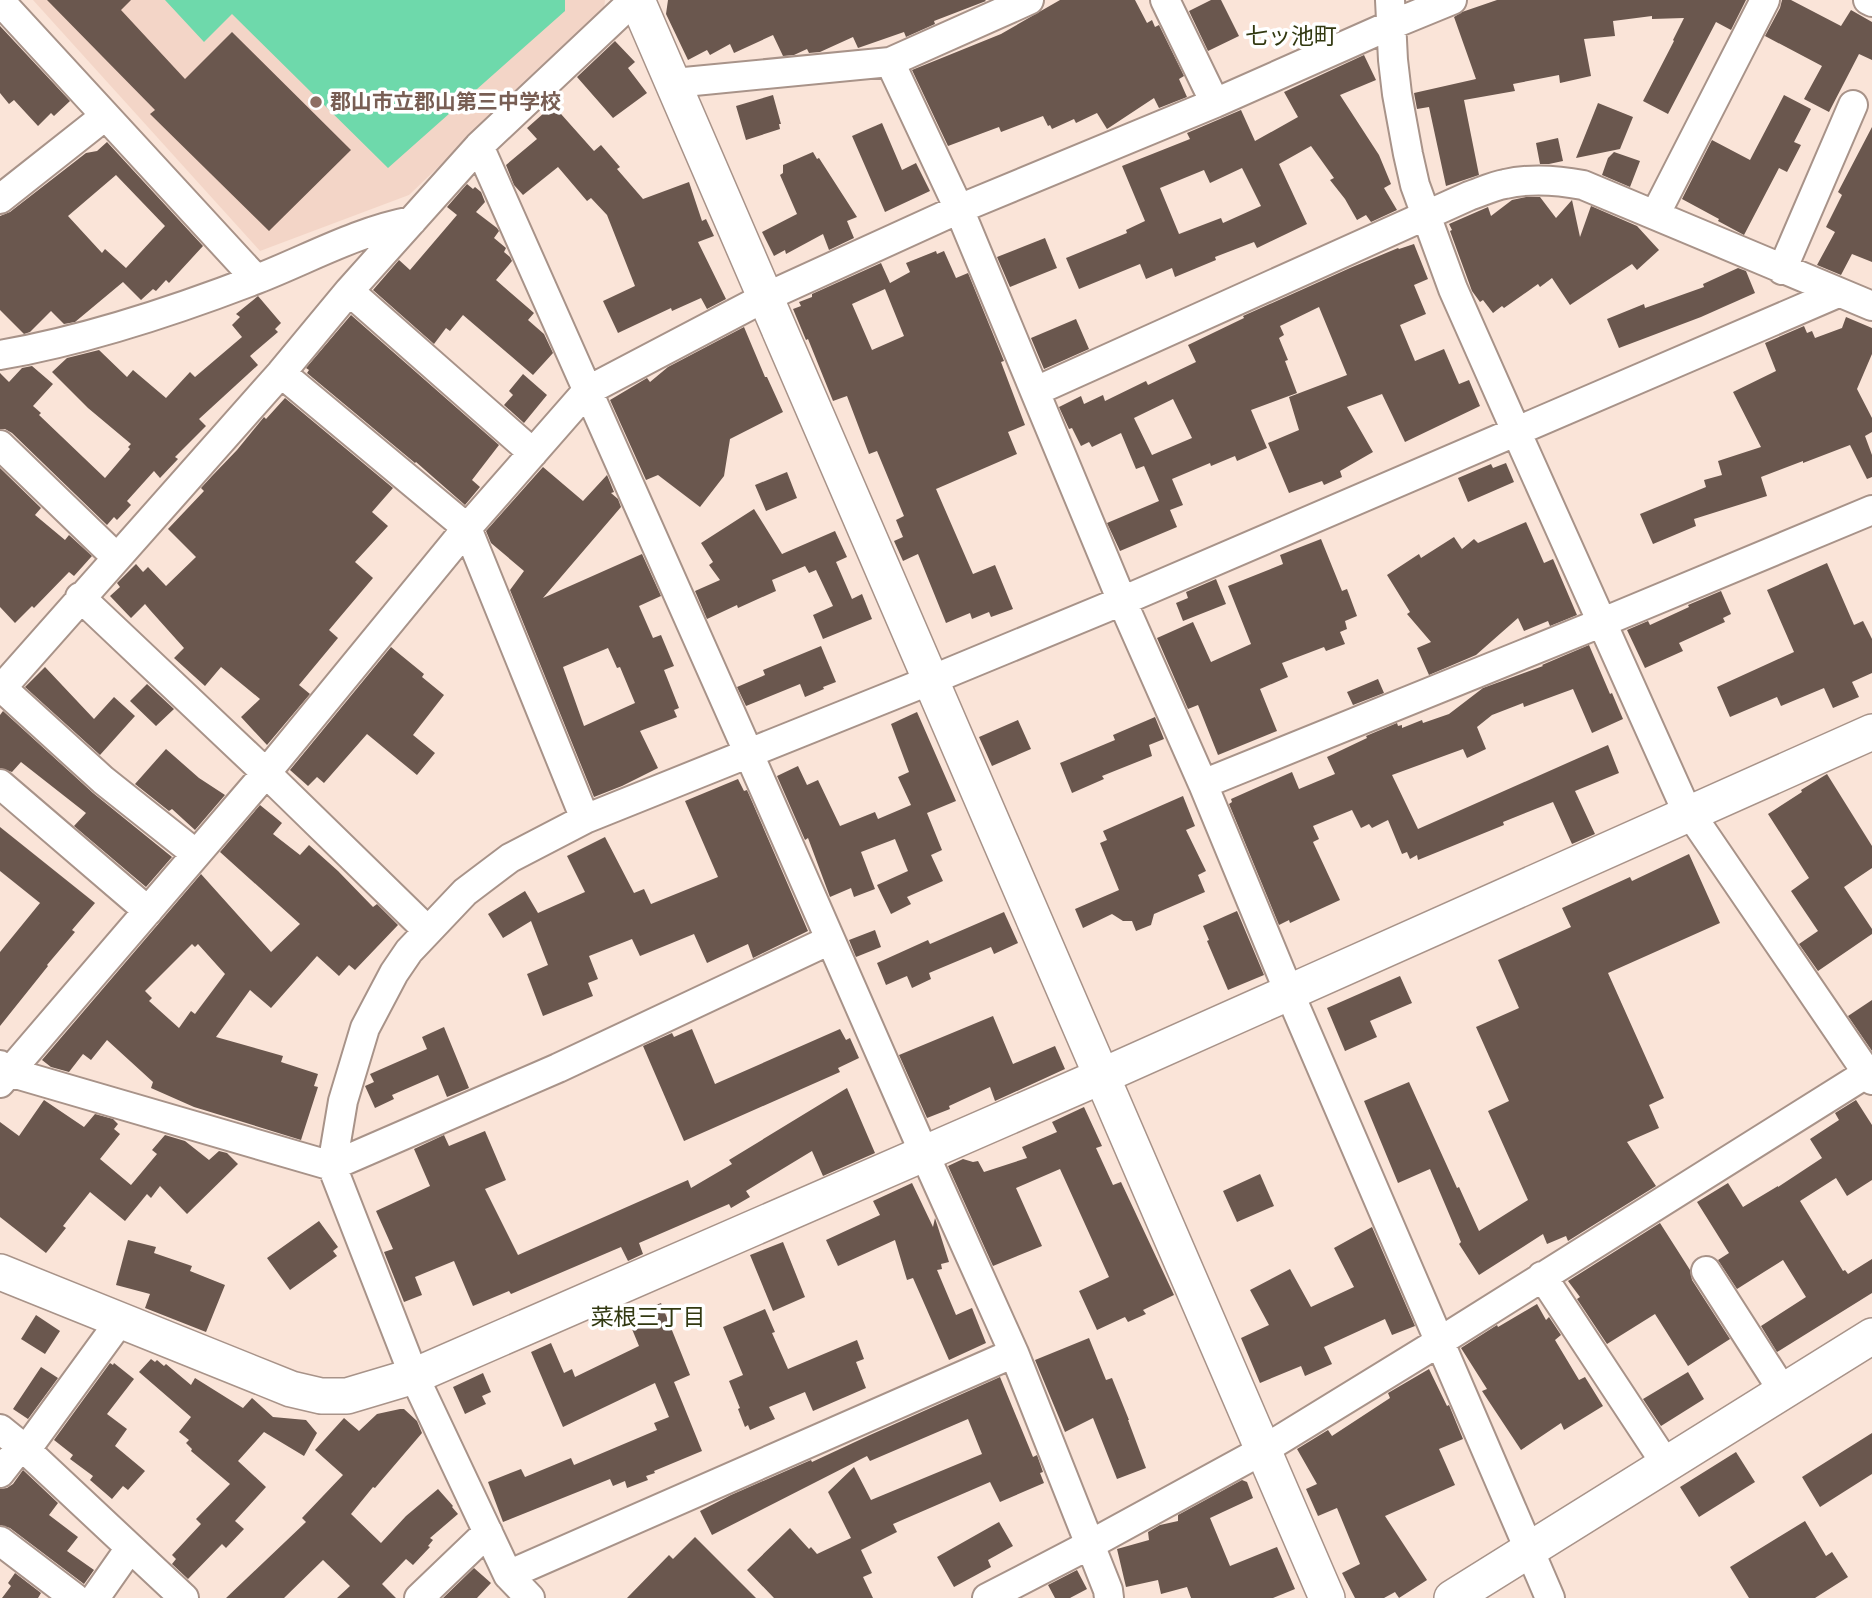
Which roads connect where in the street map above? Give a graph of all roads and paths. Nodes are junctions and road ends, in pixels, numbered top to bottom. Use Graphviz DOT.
graph roads {
  1 [pos="636,0"];
  2 [pos="1028,0"];
  3 [pos="1164,0"];
  4 [pos="1451,0"];
  5 [pos="1765,0"];
  6 [pos="0,1"];
  7 [pos="1390,12"];
  8 [pos="890,62"];
  9 [pos="674,83"];
  10 [pos="1214,103"];
  11 [pos="1853,105"];
  12 [pos="105,116"];
  13 [pos="479,146"];
  14 [pos="0,199"];
  15 [pos="959,209"];
  16 [pos="1425,215"];
  17 [pos="1655,215"];
  18 [pos="412,220"];
  19 [pos="1783,270"];
  20 [pos="256,279"];
  21 [pos="349,291"];
  22 [pos="1838,293"];
  23 [pos="766,297"];
  24 [pos="1872,306"];
  25 [pos="0,355"];
  26 [pos="281,373"];
  27 [pos="587,391"];
  28 [pos="1036,391"];
  29 [pos="1516,431"];
  30 [pos="0,445"];
  31 [pos="533,453"];
  32 [pos="1872,510"];
  33 [pos="467,528"];
  34 [pos="116,557"];
  35 [pos="80,597"];
  36 [pos="1122,601"];
  37 [pos="1603,622"];
  38 [pos="931,680"];
  39 [pos="1,689"];
  40 [pos="1872,732"];
  41 [pos="750,754"];
  42 [pos="265,773"];
  43 [pos="1203,784"];
  44 [pos="0,785"];
  45 [pos="1691,814"];
  46 [pos="585,819"];
  47 [pos="196,854"];
  48 [pos="148,911"];
  49 [pos="427,930"];
  50 [pos="830,940"];
  51 [pos="1289,992"];
  52 [pos="3,1073"];
  53 [pos="1870,1074"];
  54 [pos="1102,1076"];
  55 [pos="924,1153"];
  56 [pos="332,1166"];
  57 [pos="1706,1271"];
  58 [pos="0,1272"];
  59 [pos="1542,1276"];
  60 [pos="120,1321"];
  61 [pos="1872,1336"];
  62 [pos="1439,1342"];
  63 [pos="1014,1353"];
  64 [pos="414,1376"];
  65 [pos="1783,1391"];
  66 [pos="16,1442"];
  67 [pos="1263,1450"];
  68 [pos="1666,1464"];
  69 [pos="0,1473"];
  70 [pos="488,1532"];
  71 [pos="0,1541"];
  72 [pos="1091,1544"];
  73 [pos="130,1548"];
  74 [pos="1529,1550"];
  75 [pos="508,1575"];
  76 [pos="528,1597"];
  77 [pos="75,1598"];
  78 [pos="95,1598"];
  79 [pos="184,1598"];
  80 [pos="419,1598"];
  81 [pos="987,1598"];
  82 [pos="1109,1598"];
  83 [pos="1327,1598"];
  84 [pos="1452,1598"];
  85 [pos="1550,1598"];
  1 -- 9 [label="street"];
  1 -- 13 [label="street"];
  2 -- 8 [label="street"];
  3 -- 10 [label="street"];
  4 -- 7 [label="street"];
  5 -- 17 [label="street"];
  6 -- 12 [label="street"];
  7 -- 10 [label="street"];
  7 -- 16 [label="street"];
  8 -- 9 [label="street"];
  8 -- 15 [label="street"];
  9 -- 23 [label="street"];
  10 -- 15 [label="street"];
  11 -- 19 [label="street"];
  12 -- 14 [label="street"];
  12 -- 20 [label="street"];
  13 -- 18 [label="street"];
  13 -- 27 [label="street"];
  15 -- 23 [label="street"];
  15 -- 28 [label="street"];
  16 -- 17 [label="street"];
  16 -- 28 [label="street"];
  16 -- 29 [label="street"];
  17 -- 19 [label="street"];
  18 -- 20 [label="street"];
  18 -- 21 [label="street"];
  19 -- 22 [label="street"];
  20 -- 25 [label="street"];
  21 -- 26 [label="street"];
  21 -- 31 [label="street"];
  22 -- 24 [label="street"];
  22 -- 29 [label="street"];
  23 -- 27 [label="street"];
  23 -- 38 [label="street"];
  26 -- 33 [label="street"];
  26 -- 34 [label="street"];
  27 -- 31 [label="street"];
  27 -- 41 [label="street"];
  28 -- 36 [label="street"];
  29 -- 36 [label="street"];
  29 -- 37 [label="street"];
  30 -- 34 [label="street"];
  31 -- 33 [label="street"];
  32 -- 37 [label="street"];
  33 -- 42 [label="street"];
  33 -- 46 [label="street"];
  34 -- 35 [label="street"];
  35 -- 39 [label="street"];
  35 -- 42 [label="street"];
  36 -- 38 [label="street"];
  36 -- 43 [label="street"];
  37 -- 43 [label="street"];
  37 -- 45 [label="street"];
  38 -- 41 [label="street"];
  38 -- 54 [label="street"];
  39 -- 47 [label="street"];
  40 -- 45 [label="street"];
  41 -- 46 [label="street"];
  41 -- 50 [label="street"];
  42 -- 47 [label="street"];
  42 -- 49 [label="street"];
  43 -- 51 [label="street"];
  44 -- 48 [label="street"];
  45 -- 51 [label="street"];
  45 -- 53 [label="street"];
  46 -- 49 [label="street"];
  47 -- 48 [label="street"];
  48 -- 52 [label="street"];
  49 -- 56 [label="street"];
  50 -- 55 [label="street"];
  50 -- 56 [label="street"];
  51 -- 54 [label="street"];
  51 -- 62 [label="street"];
  52 -- 56 [label="street"];
  53 -- 59 [label="street"];
  54 -- 55 [label="street"];
  54 -- 67 [label="street"];
  55 -- 63 [label="street"];
  55 -- 64 [label="street"];
  56 -- 64 [label="street"];
  57 -- 65 [label="street"];
  58 -- 60 [label="street"];
  59 -- 62 [label="street"];
  59 -- 68 [label="street"];
  60 -- 64 [label="street"];
  60 -- 66 [label="street"];
  61 -- 65 [label="street"];
  62 -- 67 [label="street"];
  62 -- 74 [label="street"];
  63 -- 72 [label="street"];
  63 -- 75 [label="street"];
  64 -- 70 [label="street"];
  65 -- 68 [label="street"];
  66 -- 69 [label="street"];
  66 -- 73 [label="street"];
  67 -- 72 [label="street"];
  67 -- 83 [label="street"];
  68 -- 74 [label="street"];
  70 -- 75 [label="street"];
  70 -- 80 [label="street"];
  71 -- 77 [label="street"];
  72 -- 81 [label="street"];
  72 -- 82 [label="street"];
  73 -- 78 [label="street"];
  73 -- 79 [label="street"];
  74 -- 84 [label="street"];
  74 -- 85 [label="street"];
  75 -- 76 [label="street"];
}
